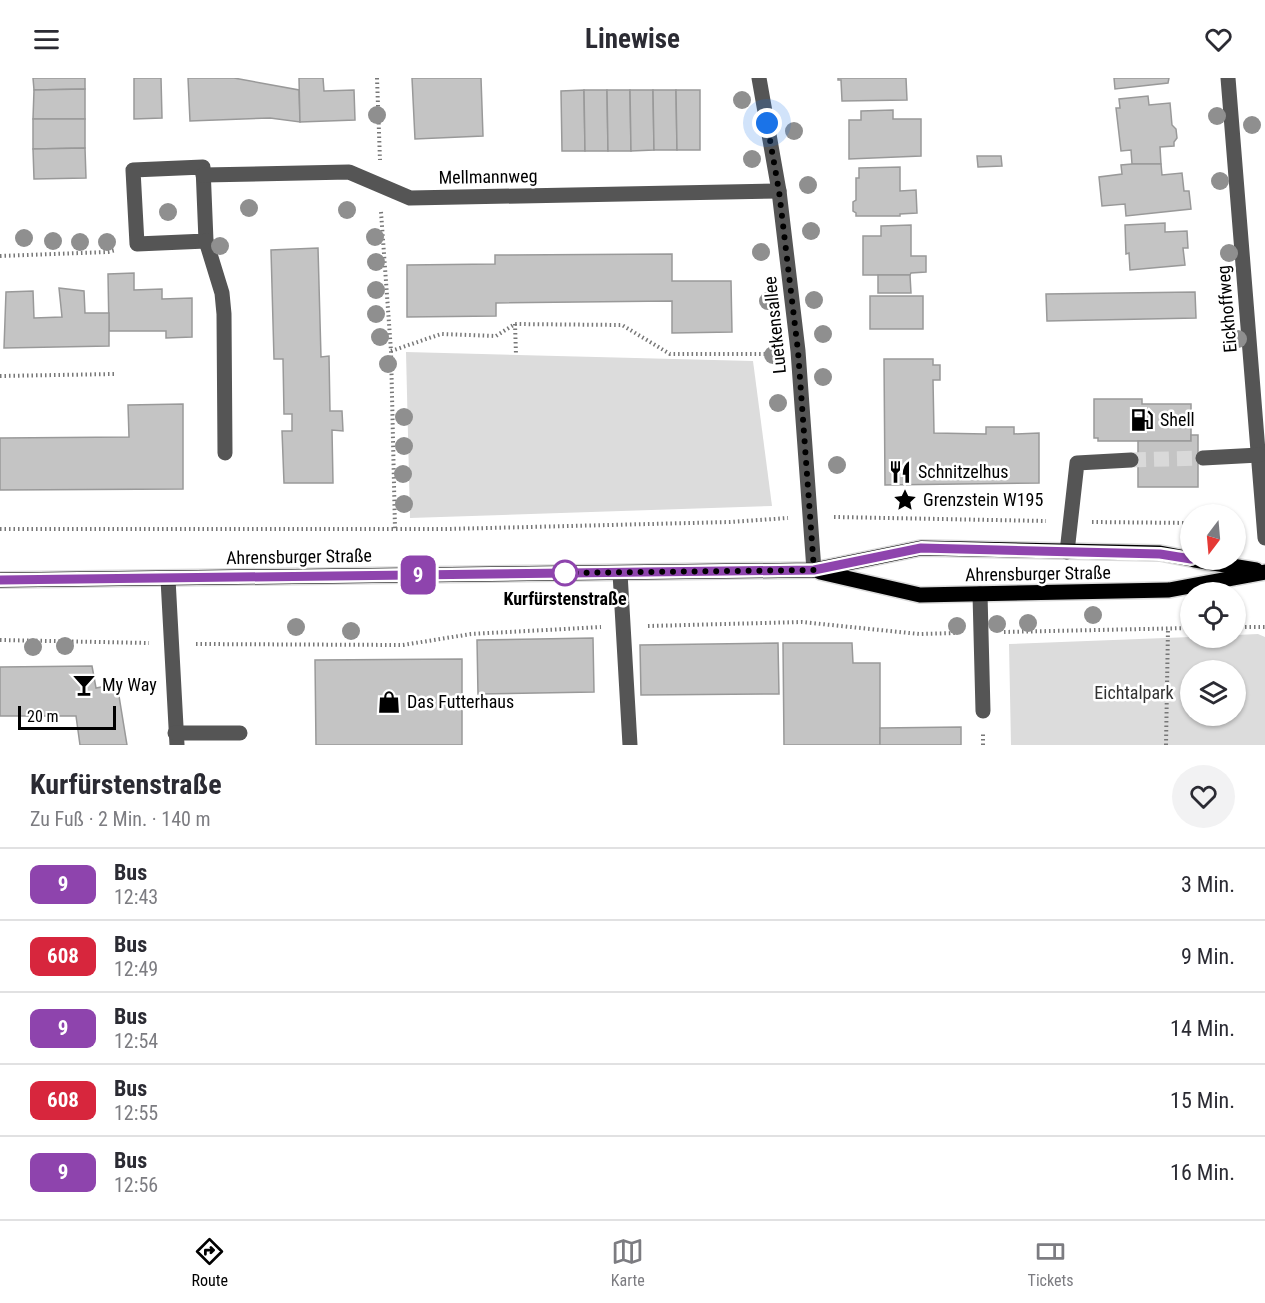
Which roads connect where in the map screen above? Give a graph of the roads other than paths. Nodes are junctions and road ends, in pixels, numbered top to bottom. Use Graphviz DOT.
graph roads {
  1 [pos="759,78"];
  2 [pos="1228,78"];
  3 [pos="203,175"];
  4 [pos="779,191"];
  5 [pos="206,241"];
  6 [pos="225,453"];
  7 [pos="1258,455"];
  8 [pos="1203,458"];
  9 [pos="1131,460"];
  10 [pos="1265,538"];
  11 [pos="1067,552"];
  12 [pos="1180,557"];
  13 [pos="1246,569"];
  14 [pos="814,570"];
  15 [pos="1265,572"];
  16 [pos="620,573"];
  17 [pos="168,579"];
  18 [pos="0,580"];
  19 [pos="980,594"];
  20 [pos="983,711"];
  21 [pos="240,733"];
  22 [pos="176,739"];
  23 [pos="630,745"];
  1 -- 4 [label="street, Luetkensallee"];
  2 -- 7 [label="street, Eickhoffweg"];
  3 -- 4 [label="street, Mellmannweg"];
  3 -- 5 [label="street"];
  3 -- 5 [label="street, Mellmannweg"];
  4 -- 14 [label="street, Luetkensallee"];
  5 -- 6 [label="street"];
  7 -- 8 [label="street"];
  7 -- 10 [label="street, Eickhoffweg"];
  9 -- 11 [label="street"];
  11 -- 12 [label="main road, Ahrensburger Straße"];
  11 -- 14 [label="main road, Ahrensburger Straße"];
  13 -- 15 [label="main road, Ahrensburger Straße"];
  14 -- 16 [label="main road, Ahrensburger Straße"];
  14 -- 19 [label="main road, Ahrensburger Straße"];
  15 -- 19 [label="main road, Ahrensburger Straße"];
  16 -- 17 [label="main road, Ahrensburger Straße"];
  16 -- 23 [label="street"];
  17 -- 18 [label="main road, Ahrensburger Straße"];
  17 -- 22 [label="street"];
  19 -- 20 [label="street"];
  21 -- 22 [label="street"];
}
